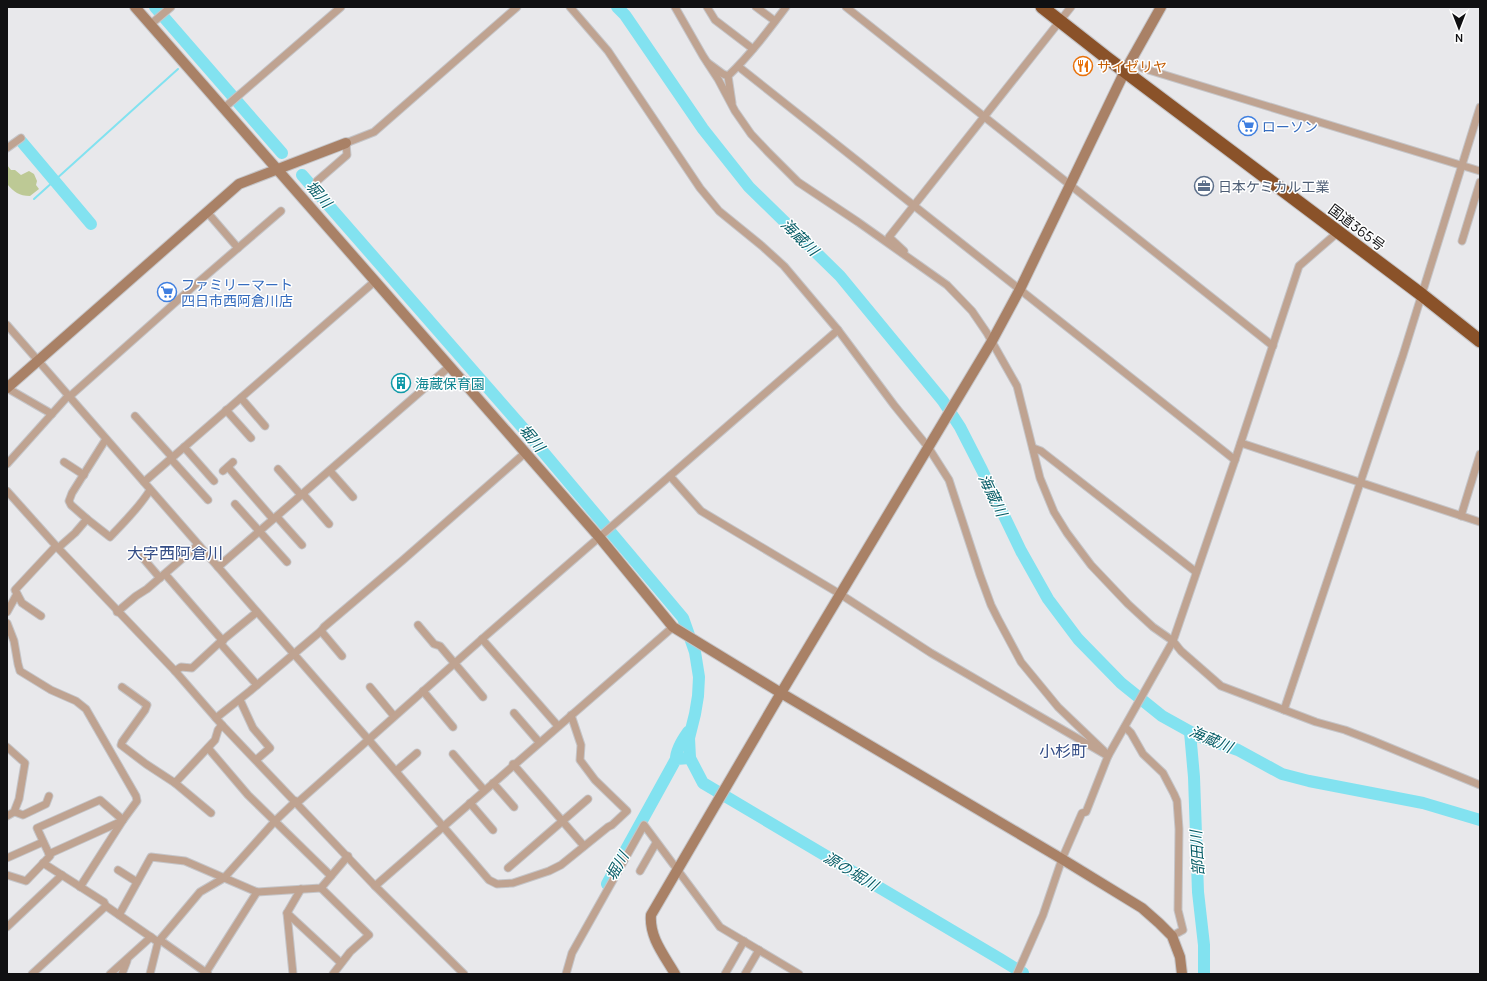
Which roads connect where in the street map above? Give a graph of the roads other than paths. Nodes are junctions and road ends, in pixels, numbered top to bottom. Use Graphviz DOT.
graph roads {
  1 [pos="135,7"];
  2 [pos="341,7"];
  3 [pos="517,7"];
  4 [pos="570,7"];
  5 [pos="675,7"];
  6 [pos="707,7"];
  7 [pos="756,7"];
  8 [pos="786,7"];
  9 [pos="846,7"];
  10 [pos="1042,7"];
  11 [pos="1071,7"];
  12 [pos="1161,7"];
  13 [pos="169,9"];
  14 [pos="775,21"];
  15 [pos="1060,21"];
  16 [pos="153,22"];
  17 [pos="753,49"];
  18 [pos="706,61"];
  19 [pos="739,67"];
  20 [pos="1142,68"];
  21 [pos="1125,72"];
  22 [pos="728,76"];
  23 [pos="226,107"];
  24 [pos="733,107"];
  25 [pos="1480,107"];
  26 [pos="983,116"];
  27 [pos="20,138"];
  28 [pos="346,144"];
  29 [pos="7,148"];
  30 [pos="1462,166"];
  31 [pos="276,170"];
  32 [pos="1480,171"];
  33 [pos="317,181"];
  34 [pos="1480,182"];
  35 [pos="1071,185"];
  36 [pos="914,205"];
  37 [pos="281,211"];
  38 [pos="207,212"];
  39 [pos="1337,233"];
  40 [pos="1462,241"];
  41 [pos="238,248"];
  42 [pos="918,264"];
  43 [pos="374,282"];
  44 [pos="1020,290"];
  45 [pos="1422,296"];
  46 [pos="7,325"];
  47 [pos="838,330"];
  48 [pos="992,341"];
  49 [pos="1480,341"];
  50 [pos="1273,346"];
  51 [pos="38,361"];
  52 [pos="450,366"];
  53 [pos="7,388"];
  54 [pos="69,396"];
  55 [pos="241,398"];
  56 [pos="226,410"];
  57 [pos="52,414"];
  58 [pos="135,416"];
  59 [pos="265,426"];
  60 [pos="251,438"];
  61 [pos="106,439"];
  62 [pos="1241,443"];
  63 [pos="184,447"];
  64 [pos="928,447"];
  65 [pos="1033,448"];
  66 [pos="525,452"];
  67 [pos="1480,454"];
  68 [pos="171,458"];
  69 [pos="1235,460"];
  70 [pos="64,462"];
  71 [pos="7,464"];
  72 [pos="228,467"];
  73 [pos="278,469"];
  74 [pos="330,471"];
  75 [pos="84,475"];
  76 [pos="670,476"];
  77 [pos="214,481"];
  78 [pos="144,482"];
  79 [pos="1360,484"];
  80 [pos="150,490"];
  81 [pos="7,491"];
  82 [pos="302,494"];
  83 [pos="353,497"];
  84 [pos="208,500"];
  85 [pos="235,504"];
  86 [pos="1461,516"];
  87 [pos="275,518"];
  88 [pos="87,519"];
  89 [pos="1480,522"];
  90 [pos="329,524"];
  91 [pos="260,532"];
  92 [pos="601,537"];
  93 [pos="198,545"];
  94 [pos="302,545"];
  95 [pos="57,547"];
  96 [pos="142,557"];
  97 [pos="287,562"];
  98 [pos="218,568"];
  99 [pos="1196,572"];
  100 [pos="162,576"];
  101 [pos="17,594"];
  102 [pos="840,594"];
  103 [pos="7,612"];
  104 [pos="117,612"];
  105 [pos="257,612"];
  106 [pos="41,616"];
  107 [pos="7,623"];
  108 [pos="418,625"];
  109 [pos="677,629"];
  110 [pos="321,631"];
  111 [pos="482,639"];
  112 [pos="1173,641"];
  113 [pos="222,642"];
  114 [pos="293,654"];
  115 [pos="342,656"];
  116 [pos="454,663"];
  117 [pos="175,671"];
  118 [pos="257,685"];
  119 [pos="122,687"];
  120 [pos="370,687"];
  121 [pos="423,691"];
  122 [pos="781,693"];
  123 [pos="483,697"];
  124 [pos="240,700"];
  125 [pos="1284,710"];
  126 [pos="514,713"];
  127 [pos="571,714"];
  128 [pos="394,716"];
  129 [pos="216,718"];
  130 [pos="222,725"];
  131 [pos="558,726"];
  132 [pos="1125,726"];
  133 [pos="453,727"];
  134 [pos="368,739"];
  135 [pos="539,742"];
  136 [pos="7,747"];
  137 [pos="208,748"];
  138 [pos="417,753"];
  139 [pos="453,754"];
  140 [pos="1108,756"];
  141 [pos="256,760"];
  142 [pos="513,764"];
  143 [pos="396,771"];
  144 [pos="175,783"];
  145 [pos="493,783"];
  146 [pos="1480,785"];
  147 [pos="484,790"];
  148 [pos="49,796"];
  149 [pos="588,799"];
  150 [pos="296,802"];
  151 [pos="470,803"];
  152 [pos="514,807"];
  153 [pos="15,812"];
  154 [pos="211,813"];
  155 [pos="7,816"];
  156 [pos="122,820"];
  157 [pos="275,821"];
  158 [pos="562,821"];
  159 [pos="443,826"];
  160 [pos="493,830"];
  161 [pos="43,842"];
  162 [pos="656,843"];
  163 [pos="584,846"];
  164 [pos="49,854"];
  165 [pos="348,856"];
  166 [pos="7,858"];
  167 [pos="1062,859"];
  168 [pos="43,863"];
  169 [pos="508,868"];
  170 [pos="118,870"];
  171 [pos="677,870"];
  172 [pos="640,871"];
  173 [pos="7,874"];
  174 [pos="62,875"];
  175 [pos="331,876"];
  176 [pos="224,878"];
  177 [pos="137,882"];
  178 [pos="376,886"];
  179 [pos="80,887"];
  180 [pos="321,888"];
  181 [pos="301,889"];
  182 [pos="257,892"];
  183 [pos="106,906"];
  184 [pos="287,913"];
  185 [pos="119,915"];
  186 [pos="7,927"];
  187 [pos="1172,936"];
  188 [pos="152,937"];
  189 [pos="159,941"];
  190 [pos="744,941"];
  191 [pos="760,950"];
  192 [pos="127,959"];
  193 [pos="341,963"];
  194 [pos="1018,971"];
  195 [pos="790,972"];
  196 [pos="32,974"];
  197 [pos="110,974"];
  198 [pos="122,974"];
  199 [pos="150,974"];
  200 [pos="207,974"];
  201 [pos="293,974"];
  202 [pos="333,974"];
  203 [pos="464,974"];
  204 [pos="566,974"];
  205 [pos="675,974"];
  206 [pos="725,974"];
  207 [pos="745,974"];
  208 [pos="799,974"];
  209 [pos="1182,974"];
  1 -- 16 [label="street"];
  2 -- 23 [label="street"];
  3 -- 28 [label="street"];
  4 -- 47 [label="street"];
  5 -- 18 [label="street"];
  6 -- 17 [label="street"];
  7 -- 14 [label="street"];
  8 -- 14 [label="street"];
  9 -- 26 [label="street"];
  10 -- 15 [label="highway, 国道365号"];
  11 -- 15 [label="street"];
  12 -- 21 [label="street"];
  13 -- 16 [label="street"];
  14 -- 17 [label="street"];
  15 -- 21 [label="highway, 国道365号"];
  15 -- 26 [label="street"];
  16 -- 23 [label="street"];
  17 -- 19 [label="street"];
  18 -- 22 [label="street"];
  18 -- 24 [label="street"];
  19 -- 22 [label="street"];
  19 -- 36 [label="street"];
  20 -- 30 [label="street"];
  21 -- 35 [label="street"];
  21 -- 39 [label="highway, 国道365号"];
  22 -- 24 [label="street"];
  23 -- 31 [label="street"];
  24 -- 42 [label="street"];
  25 -- 30 [label="street"];
  26 -- 35 [label="street"];
  26 -- 36 [label="street"];
  27 -- 29 [label="street"];
  28 -- 31 [label="street"];
  28 -- 33 [label="street"];
  30 -- 32 [label="street"];
  30 -- 45 [label="street"];
  31 -- 38 [label="street"];
  31 -- 43 [label="street"];
  34 -- 40 [label="street"];
  35 -- 44 [label="street"];
  35 -- 50 [label="street"];
  36 -- 42 [label="street"];
  36 -- 44 [label="street"];
  37 -- 41 [label="street"];
  38 -- 41 [label="street"];
  38 -- 51 [label="street"];
  39 -- 45 [label="highway, 国道365号"];
  39 -- 50 [label="street"];
  41 -- 54 [label="street"];
  42 -- 48 [label="street"];
  43 -- 52 [label="street"];
  43 -- 55 [label="street"];
  44 -- 48 [label="street"];
  44 -- 69 [label="street"];
  45 -- 49 [label="highway, 国道365号"];
  45 -- 79 [label="street"];
  46 -- 51 [label="street"];
  47 -- 64 [label="street"];
  47 -- 76 [label="street"];
  48 -- 64 [label="street"];
  48 -- 65 [label="street"];
  50 -- 62 [label="street"];
  51 -- 53 [label="street"];
  51 -- 54 [label="street"];
  52 -- 66 [label="street"];
  52 -- 74 [label="street"];
  53 -- 57 [label="street"];
  54 -- 57 [label="street"];
  54 -- 61 [label="street"];
  55 -- 56 [label="street"];
  55 -- 59 [label="street"];
  56 -- 60 [label="street"];
  56 -- 63 [label="street"];
  57 -- 71 [label="street"];
  58 -- 68 [label="street"];
  61 -- 75 [label="street"];
  61 -- 78 [label="street"];
  62 -- 69 [label="street"];
  62 -- 79 [label="street"];
  63 -- 68 [label="street"];
  63 -- 77 [label="street"];
  64 -- 102 [label="street"];
  64 -- 140 [label="street"];
  65 -- 99 [label="street"];
  65 -- 112 [label="street"];
  66 -- 92 [label="street"];
  66 -- 110 [label="street"];
  67 -- 86 [label="street"];
  68 -- 78 [label="street"];
  68 -- 84 [label="street"];
  69 -- 99 [label="street"];
  70 -- 75 [label="street"];
  72 -- 87 [label="street"];
  73 -- 82 [label="street"];
  74 -- 82 [label="street"];
  74 -- 83 [label="street"];
  75 -- 88 [label="street"];
  76 -- 92 [label="street"];
  76 -- 102 [label="street"];
  78 -- 80 [label="street"];
  79 -- 86 [label="street"];
  79 -- 125 [label="street"];
  80 -- 88 [label="street"];
  80 -- 93 [label="street"];
  81 -- 95 [label="street"];
  82 -- 87 [label="street"];
  82 -- 90 [label="street"];
  85 -- 91 [label="street"];
  86 -- 89 [label="street"];
  87 -- 91 [label="street"];
  87 -- 94 [label="street"];
  88 -- 95 [label="street"];
  91 -- 97 [label="street"];
  91 -- 98 [label="street"];
  92 -- 109 [label="street"];
  92 -- 111 [label="street"];
  93 -- 98 [label="street"];
  93 -- 100 [label="street"];
  95 -- 101 [label="street"];
  95 -- 104 [label="street"];
  96 -- 100 [label="street"];
  98 -- 105 [label="street"];
  99 -- 112 [label="street"];
  100 -- 104 [label="street"];
  100 -- 113 [label="street"];
  101 -- 103 [label="street"];
  101 -- 106 [label="street"];
  102 -- 122 [label="street"];
  102 -- 140 [label="street"];
  104 -- 117 [label="street"];
  105 -- 113 [label="street"];
  105 -- 114 [label="street"];
  107 -- 156 [label="street"];
  108 -- 116 [label="street"];
  109 -- 122 [label="street"];
  109 -- 127 [label="street"];
  110 -- 114 [label="street"];
  110 -- 115 [label="street"];
  111 -- 116 [label="street"];
  111 -- 131 [label="street"];
  112 -- 125 [label="street"];
  112 -- 132 [label="street"];
  113 -- 117 [label="street"];
  113 -- 118 [label="street"];
  114 -- 118 [label="street"];
  114 -- 134 [label="street"];
  116 -- 121 [label="street"];
  116 -- 123 [label="street"];
  117 -- 129 [label="street"];
  118 -- 124 [label="street"];
  119 -- 144 [label="street"];
  120 -- 128 [label="street"];
  121 -- 128 [label="street"];
  121 -- 133 [label="street"];
  122 -- 167 [label="street"];
  122 -- 171 [label="street"];
  124 -- 129 [label="street"];
  124 -- 141 [label="street"];
  125 -- 146 [label="street"];
  126 -- 135 [label="street"];
  127 -- 131 [label="street"];
  127 -- 163 [label="street"];
  128 -- 134 [label="street"];
  129 -- 130 [label="street"];
  130 -- 137 [label="street"];
  130 -- 141 [label="street"];
  131 -- 135 [label="street"];
  132 -- 140 [label="street"];
  132 -- 187 [label="street"];
  134 -- 143 [label="street"];
  134 -- 150 [label="street"];
  135 -- 142 [label="street"];
  136 -- 153 [label="street"];
  137 -- 144 [label="street"];
  137 -- 157 [label="street"];
  138 -- 143 [label="street"];
  139 -- 147 [label="street"];
  140 -- 167 [label="street"];
  141 -- 150 [label="street"];
  142 -- 145 [label="street"];
  142 -- 158 [label="street"];
  143 -- 159 [label="street"];
  144 -- 154 [label="street"];
  145 -- 147 [label="street"];
  145 -- 152 [label="street"];
  147 -- 151 [label="street"];
  148 -- 153 [label="street"];
  149 -- 158 [label="street"];
  150 -- 157 [label="street"];
  150 -- 165 [label="street"];
  151 -- 159 [label="street"];
  151 -- 160 [label="street"];
  153 -- 155 [label="street"];
  156 -- 161 [label="street"];
  156 -- 164 [label="street"];
  156 -- 179 [label="street"];
  157 -- 175 [label="street"];
  157 -- 176 [label="street"];
  158 -- 163 [label="street"];
  158 -- 169 [label="street"];
  159 -- 163 [label="street"];
  159 -- 178 [label="street"];
  161 -- 164 [label="street"];
  161 -- 166 [label="street"];
  162 -- 171 [label="street"];
  162 -- 172 [label="street"];
  162 -- 204 [label="street"];
  164 -- 168 [label="street"];
  165 -- 175 [label="street"];
  165 -- 178 [label="street"];
  167 -- 187 [label="street"];
  167 -- 194 [label="street"];
  168 -- 173 [label="street"];
  168 -- 174 [label="street"];
  170 -- 177 [label="street"];
  171 -- 190 [label="street"];
  171 -- 205 [label="street"];
  174 -- 179 [label="street"];
  174 -- 186 [label="street"];
  175 -- 180 [label="street"];
  176 -- 177 [label="street"];
  176 -- 182 [label="street"];
  176 -- 189 [label="street"];
  177 -- 185 [label="street"];
  178 -- 203 [label="street"];
  179 -- 183 [label="street"];
  180 -- 181 [label="street"];
  180 -- 193 [label="street"];
  181 -- 182 [label="street"];
  181 -- 184 [label="street"];
  182 -- 200 [label="street"];
  183 -- 185 [label="street"];
  183 -- 196 [label="street"];
  184 -- 193 [label="street"];
  184 -- 201 [label="street"];
  185 -- 188 [label="street"];
  187 -- 209 [label="street"];
  188 -- 189 [label="street"];
  188 -- 192 [label="street"];
  189 -- 199 [label="street"];
  189 -- 200 [label="street"];
  190 -- 191 [label="street"];
  190 -- 206 [label="street"];
  191 -- 195 [label="street"];
  191 -- 207 [label="street"];
  192 -- 197 [label="street"];
  192 -- 198 [label="street"];
  193 -- 202 [label="street"];
  195 -- 208 [label="street"];
}
